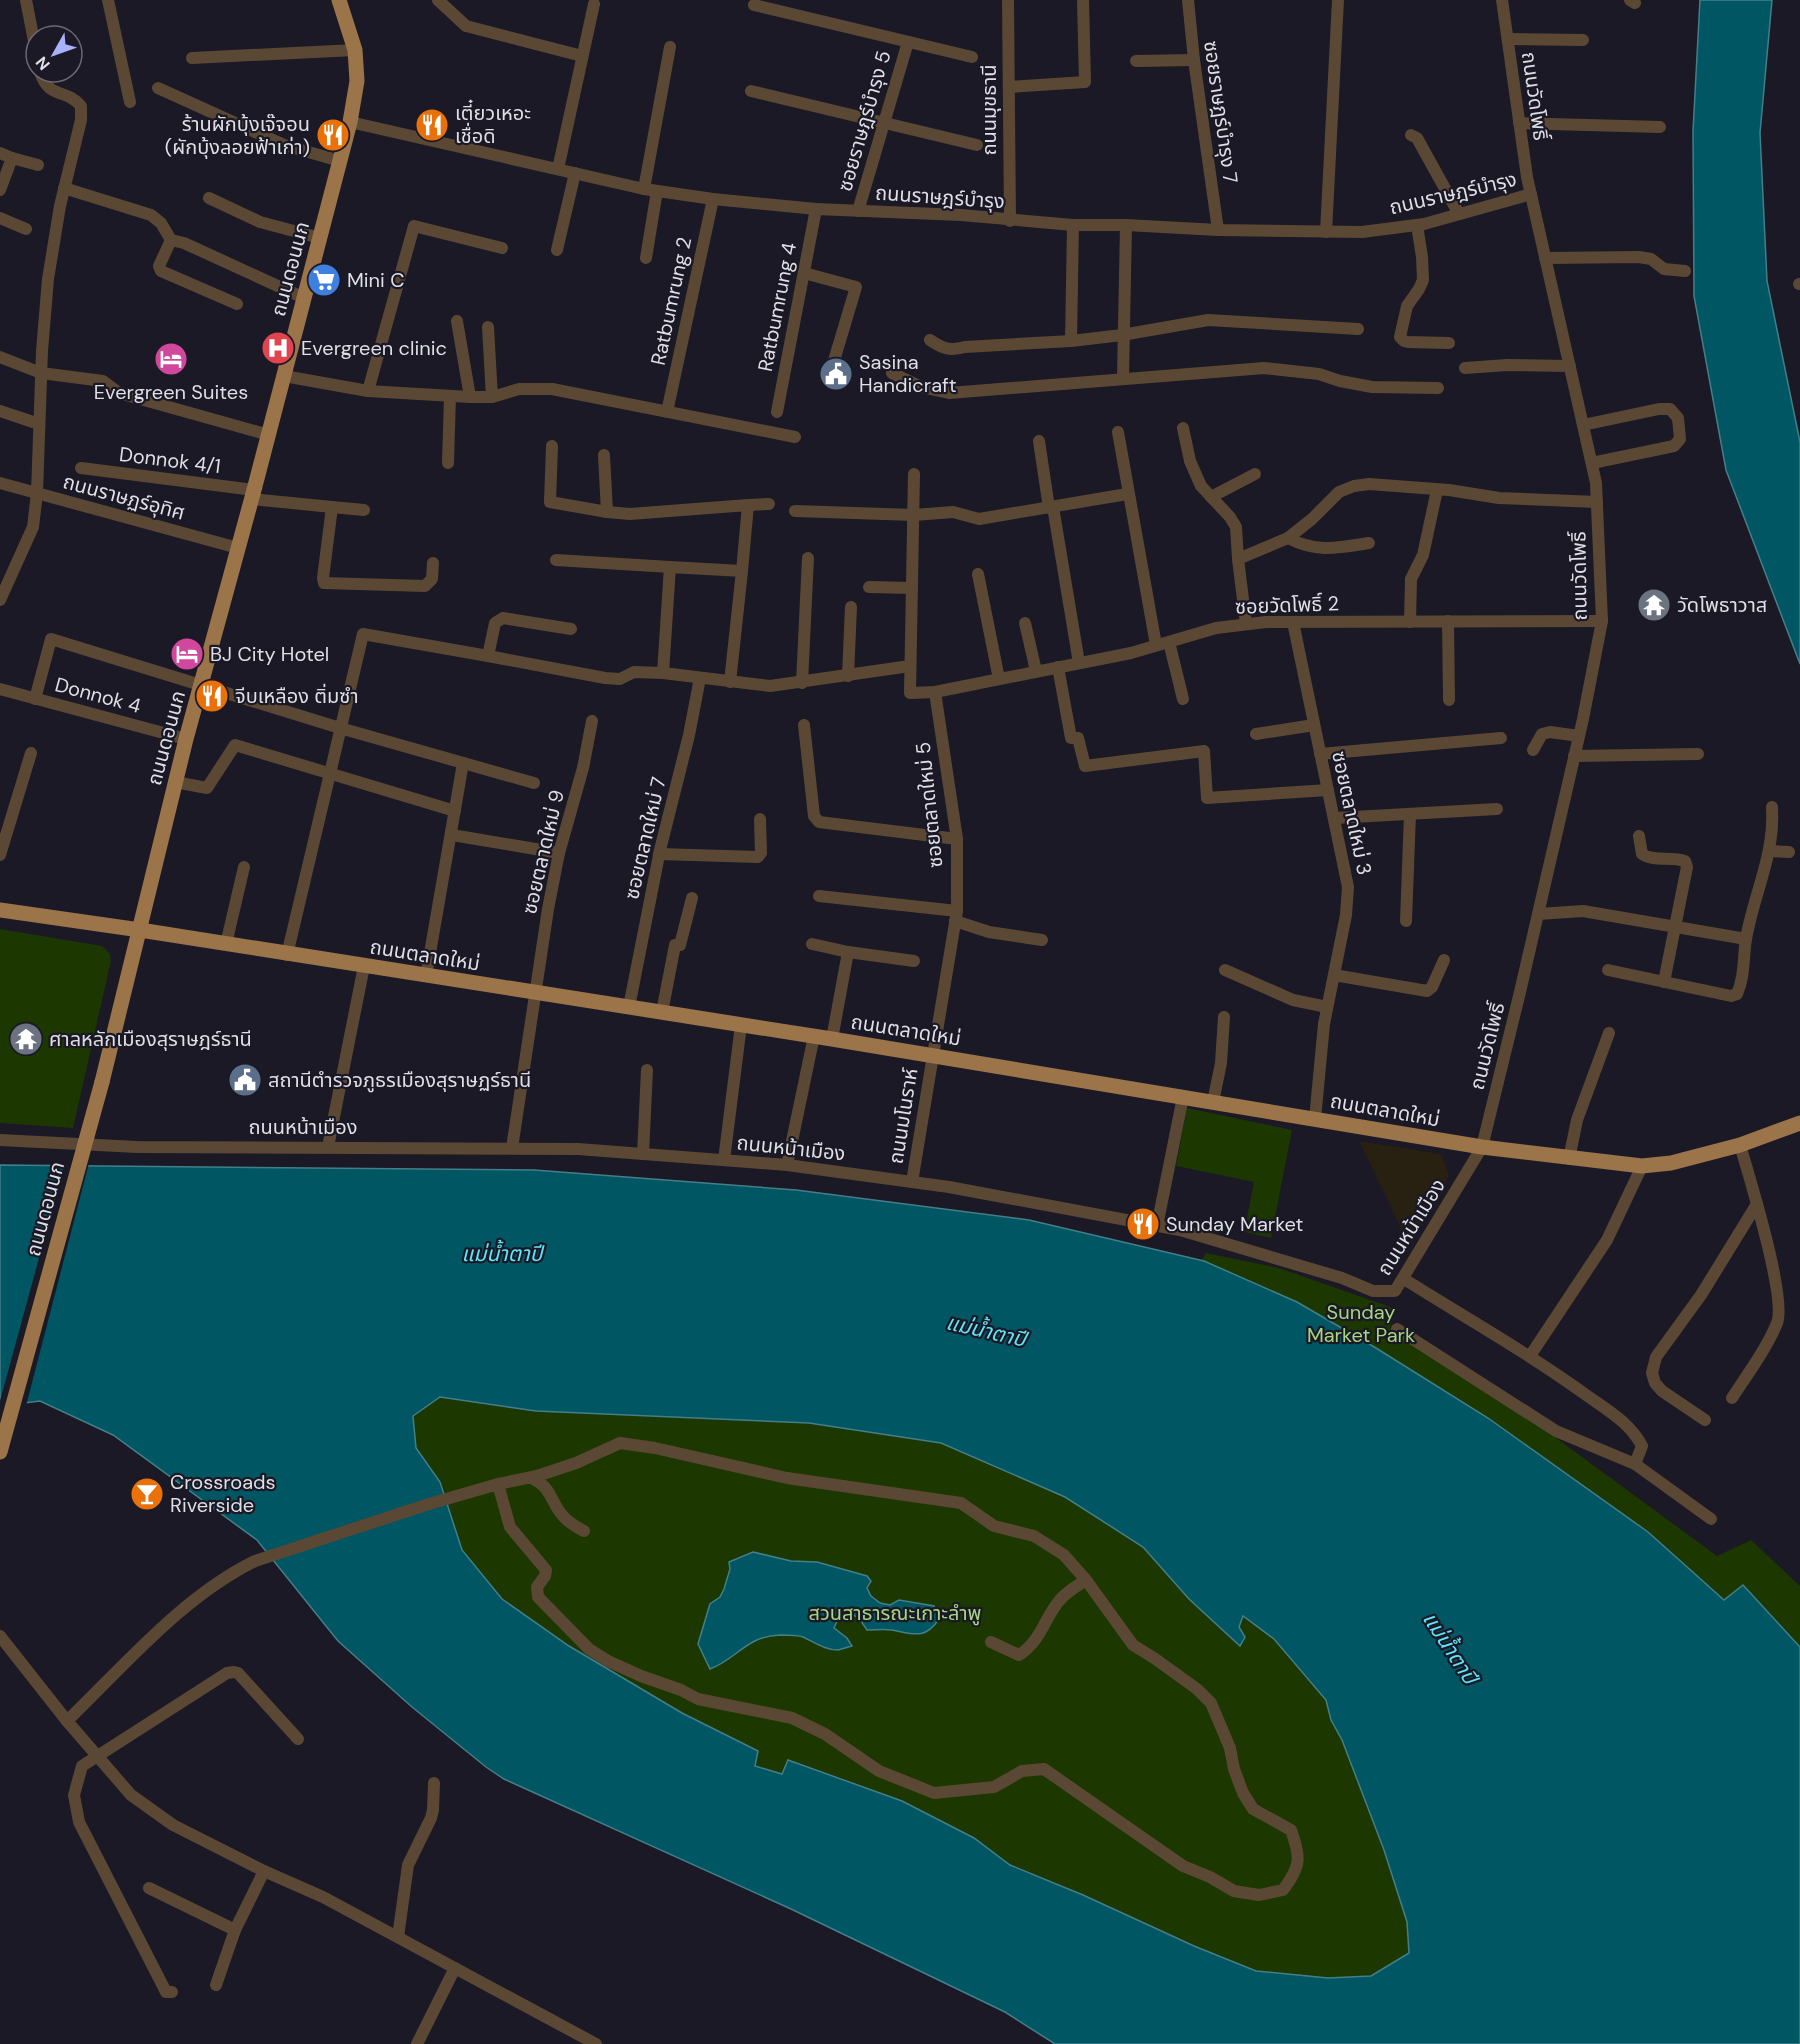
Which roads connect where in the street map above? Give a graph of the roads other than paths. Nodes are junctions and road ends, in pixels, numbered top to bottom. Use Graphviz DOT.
graph roads {
  1 [pos="26,0"];
  2 [pos="109,0"];
  3 [pos="339,0"];
  4 [pos="438,0"];
  5 [pos="1008,0"];
  6 [pos="1083,0"];
  7 [pos="1188,0"];
  8 [pos="1338,0"];
  9 [pos="1502,0"];
  10 [pos="594,4"];
  11 [pos="754,5"];
  12 [pos="31,24"];
  13 [pos="1508,39"];
  14 [pos="1583,39"];
  15 [pos="908,42"];
  16 [pos="670,47"];
  17 [pos="355,50"];
  18 [pos="582,56"];
  19 [pos="972,57"];
  20 [pos="192,58"];
  21 [pos="1194,60"];
  22 [pos="1136,61"];
  23 [pos="45,84"];
  24 [pos="1009,87"];
  25 [pos="158,88"];
  26 [pos="751,91"];
  27 [pos="130,102"];
  28 [pos="350,122"];
  29 [pos="884,123"];
  30 [pos="1519,123"];
  31 [pos="1660,126"];
  32 [pos="1411,135"];
  33 [pos="977,145"];
  34 [pos="6,156"];
  35 [pos="340,161"];
  36 [pos="38,165"];
  37 [pos="558,169"];
  38 [pos="575,173"];
  39 [pos="64,188"];
  40 [pos="644,189"];
  41 [pos="0,190"];
  42 [pos="657,191"];
  43 [pos="1531,194"];
  44 [pos="209,198"];
  45 [pos="713,199"];
  46 [pos="816,209"];
  47 [pos="858,211"];
  48 [pos="1459,214"];
  49 [pos="0,218"];
  50 [pos="1010,220"];
  51 [pos="1073,225"];
  52 [pos="1126,225"];
  53 [pos="1417,225"];
  54 [pos="26,230"];
  55 [pos="1218,230"];
  56 [pos="1326,232"];
  57 [pos="320,238"];
  58 [pos="171,240"];
  59 [pos="502,248"];
  60 [pos="558,250"];
  61 [pos="646,258"];
  62 [pos="1545,258"];
  63 [pos="1685,271"];
  64 [pos="804,273"];
  65 [pos="304,298"];
  66 [pos="237,304"];
  67 [pos="458,321"];
  68 [pos="488,327"];
  69 [pos="1358,328"];
  70 [pos="1122,335"];
  71 [pos="930,340"];
  72 [pos="1071,341"];
  73 [pos="1449,343"];
  74 [pos="0,357"];
  75 [pos="833,364"];
  76 [pos="1570,366"];
  77 [pos="1465,368"];
  78 [pos="41,373"];
  79 [pos="892,373"];
  80 [pos="284,376"];
  81 [pos="1123,378"];
  82 [pos="1438,388"];
  83 [pos="368,391"];
  84 [pos="450,396"];
  85 [pos="470,397"];
  86 [pos="492,397"];
  87 [pos="0,411"];
  88 [pos="667,412"];
  89 [pos="777,412"];
  90 [pos="39,424"];
  91 [pos="1583,424"];
  92 [pos="1183,428"];
  93 [pos="1118,432"];
  94 [pos="268,435"];
  95 [pos="795,437"];
  96 [pos="1039,441"];
  97 [pos="552,447"];
  98 [pos="604,454"];
  99 [pos="448,463"];
  100 [pos="1592,463"];
  101 [pos="81,468"];
  102 [pos="914,474"];
  103 [pos="1255,474"];
  104 [pos="0,483"];
  105 [pos="1437,490"];
  106 [pos="37,493"];
  107 [pos="253,494"];
  108 [pos="1127,494"];
  109 [pos="1211,497"];
  110 [pos="1597,502"];
  111 [pos="769,504"];
  112 [pos="748,505"];
  113 [pos="332,507"];
  114 [pos="1051,508"];
  115 [pos="364,510"];
  116 [pos="795,511"];
  117 [pos="607,512"];
  118 [pos="914,516"];
  119 [pos="1287,538"];
  120 [pos="1369,543"];
  121 [pos="238,548"];
  122 [pos="808,558"];
  123 [pos="1238,559"];
  124 [pos="556,560"];
  125 [pos="433,563"];
  126 [pos="670,567"];
  127 [pos="742,571"];
  128 [pos="978,573"];
  129 [pos="868,587"];
  130 [pos="912,588"];
  131 [pos="0,600"];
  132 [pos="851,607"];
  133 [pos="1410,621"];
  134 [pos="1448,621"];
  135 [pos="1602,621"];
  136 [pos="1025,622"];
  137 [pos="1293,622"];
  138 [pos="1246,624"];
  139 [pos="571,629"];
  140 [pos="1169,642"];
  141 [pos="1156,645"];
  142 [pos="488,656"];
  143 [pos="1079,663"];
  144 [pos="910,666"];
  145 [pos="1058,666"];
  146 [pos="1036,670"];
  147 [pos="663,673"];
  148 [pos="848,676"];
  149 [pos="700,678"];
  150 [pos="999,679"];
  151 [pos="730,682"];
  152 [pos="802,683"];
  153 [pos="202,684"];
  154 [pos="0,689"];
  155 [pos="935,692"];
  156 [pos="35,699"];
  157 [pos="1183,699"];
  158 [pos="1449,700"];
  159 [pos="592,721"];
  160 [pos="804,725"];
  161 [pos="1314,725"];
  162 [pos="340,728"];
  163 [pos="1256,734"];
  164 [pos="1579,736"];
  165 [pos="1501,738"];
  166 [pos="186,739"];
  167 [pos="1533,750"];
  168 [pos="31,753"];
  169 [pos="1320,754"];
  170 [pos="1698,754"];
  171 [pos="1574,756"];
  172 [pos="463,763"];
  173 [pos="330,775"];
  174 [pos="175,782"];
  175 [pos="534,783"];
  176 [pos="1328,790"];
  177 [pos="1772,807"];
  178 [pos="1497,809"];
  179 [pos="455,811"];
  180 [pos="1410,814"];
  181 [pos="1335,818"];
  182 [pos="760,819"];
  183 [pos="452,834"];
  184 [pos="1639,836"];
  185 [pos="957,839"];
  186 [pos="1770,851"];
  187 [pos="1790,852"];
  188 [pos="559,853"];
  189 [pos="659,854"];
  190 [pos="0,855"];
  191 [pos="244,867"];
  192 [pos="819,896"];
  193 [pos="692,898"];
  194 [pos="0,910"];
  195 [pos="1538,914"];
  196 [pos="956,916"];
  197 [pos="1406,921"];
  198 [pos="1675,927"];
  199 [pos="140,930"];
  200 [pos="1746,939"];
  201 [pos="1042,940"];
  202 [pos="226,944"];
  203 [pos="812,944"];
  204 [pos="848,952"];
  205 [pos="287,954"];
  206 [pos="1444,960"];
  207 [pos="914,961"];
  208 [pos="364,966"];
  209 [pos="1225,970"];
  210 [pos="1608,970"];
  211 [pos="1334,975"];
  212 [pos="426,976"];
  213 [pos="1664,982"];
  214 [pos="536,993"];
  215 [pos="630,1007"];
  216 [pos="1327,1007"];
  217 [pos="662,1012"];
  218 [pos="1224,1017"];
  219 [pos="741,1025"];
  220 [pos="1609,1033"];
  221 [pos="814,1036"];
  222 [pos="832,1039"];
  223 [pos="932,1055"];
  224 [pos="647,1071"];
  225 [pos="1184,1097"];
  226 [pos="1213,1102"];
  227 [pos="1315,1119"];
  228 [pos="1800,1123"];
  229 [pos="0,1140"];
  230 [pos="1740,1145"];
  231 [pos="328,1147"];
  232 [pos="1482,1147"];
  233 [pos="512,1148"];
  234 [pos="643,1154"];
  235 [pos="1569,1159"];
  236 [pos="724,1160"];
  237 [pos="787,1165"];
  238 [pos="1642,1166"];
  239 [pos="912,1182"];
  240 [pos="1757,1204"];
  241 [pos="1157,1226"];
  242 [pos="1404,1279"];
  243 [pos="1397,1329"];
  244 [pos="1530,1356"];
  245 [pos="1732,1398"];
  246 [pos="1705,1420"];
  247 [pos="0,1452"];
  248 [pos="1635,1464"];
  249 [pos="531,1478"];
  250 [pos="498,1484"];
  251 [pos="1711,1519"];
  252 [pos="584,1531"];
  253 [pos="1086,1580"];
  254 [pos="0,1636"];
  255 [pos="991,1642"];
  256 [pos="68,1721"];
  257 [pos="298,1739"];
  258 [pos="98,1755"];
  259 [pos="434,1783"];
  260 [pos="264,1871"];
  261 [pos="148,1888"];
  262 [pos="235,1930"];
  263 [pos="398,1937"];
  264 [pos="455,1968"];
  265 [pos="216,1985"];
  266 [pos="172,1992"];
  267 [pos="417,2044"];
  268 [pos="596,2044"];
  1 -- 12 [label="street"];
  2 -- 27 [label="street"];
  3 -- 17 [label="main road, ถนนดอนนก"];
  4 -- 18 [label="street"];
  5 -- 24 [label="street, ถนนมุขธานี"];
  6 -- 24 [label="street"];
  7 -- 21 [label="street, ซอยราษฎร์บำรุง 7"];
  8 -- 56 [label="street"];
  9 -- 13 [label="street, ถนนวัดโพธิ์"];
  10 -- 18 [label="street"];
  11 -- 15 [label="street"];
  13 -- 14 [label="street"];
  13 -- 30 [label="street, ถนนวัดโพธิ์"];
  15 -- 19 [label="street"];
  15 -- 29 [label="street, ซอยราษฎร์บำรุง 5"];
  16 -- 40 [label="street"];
  17 -- 20 [label="street"];
  17 -- 28 [label="main road, ถนนดอนนก"];
  18 -- 37 [label="street"];
  21 -- 22 [label="street"];
  21 -- 55 [label="street, ซอยราษฎร์บำรุง 7"];
  23 -- 39 [label="street"];
  24 -- 50 [label="street, ถนนมุขธานี"];
  25 -- 35 [label="street"];
  26 -- 29 [label="street"];
  28 -- 35 [label="main road, ถนนดอนนก"];
  28 -- 37 [label="street, ถนนราษฎร์บำรุง"];
  29 -- 33 [label="street"];
  29 -- 47 [label="street, ซอยราษฎร์บำรุง 5"];
  30 -- 31 [label="street"];
  30 -- 43 [label="street, ถนนวัดโพธิ์"];
  32 -- 48 [label="street"];
  34 -- 36 [label="street"];
  34 -- 41 [label="street"];
  35 -- 57 [label="main road, ถนนดอนนก"];
  37 -- 38 [label="street, ถนนราษฎร์บำรุง"];
  38 -- 40 [label="street, ถนนราษฎร์บำรุง"];
  38 -- 60 [label="street"];
  39 -- 58 [label="street"];
  39 -- 78 [label="street"];
  40 -- 42 [label="street, ถนนราษฎร์บำรุง"];
  42 -- 45 [label="street, ถนนราษฎร์บำรุง"];
  42 -- 61 [label="street"];
  43 -- 48 [label="street, ถนนราษฎร์บำรุง"];
  43 -- 62 [label="street, ถนนวัดโพธิ์"];
  44 -- 57 [label="street"];
  45 -- 46 [label="street, ถนนราษฎร์บำรุง"];
  45 -- 88 [label="street, Ratbumrung 2"];
  46 -- 47 [label="street, ถนนราษฎร์บำรุง"];
  46 -- 64 [label="street, Ratbumrung 4"];
  47 -- 50 [label="street, ถนนราษฎร์บำรุง"];
  48 -- 53 [label="street, ถนนราษฎร์บำรุง"];
  49 -- 54 [label="street"];
  50 -- 51 [label="street, ถนนราษฎร์บำรุง"];
  51 -- 52 [label="street, ถนนราษฎร์บำรุง"];
  51 -- 72 [label="street"];
  52 -- 55 [label="street, ถนนราษฎร์บำรุง"];
  52 -- 70 [label="street"];
  53 -- 56 [label="street, ถนนราษฎร์บำรุง"];
  53 -- 73 [label="street"];
  55 -- 56 [label="street, ถนนราษฎร์บำรุง"];
  57 -- 65 [label="main road, ถนนดอนนก"];
  58 -- 65 [label="street"];
  58 -- 66 [label="street"];
  59 -- 83 [label="street"];
  62 -- 63 [label="street"];
  62 -- 76 [label="street, ถนนวัดโพธิ์"];
  64 -- 75 [label="street"];
  64 -- 89 [label="street, Ratbumrung 4"];
  65 -- 80 [label="main road, ถนนดอนนก"];
  67 -- 85 [label="street"];
  68 -- 86 [label="street"];
  69 -- 70 [label="street"];
  70 -- 72 [label="street"];
  70 -- 81 [label="street"];
  71 -- 72 [label="street"];
  74 -- 78 [label="street"];
  76 -- 77 [label="street"];
  76 -- 91 [label="street, ถนนวัดโพธิ์"];
  78 -- 90 [label="street"];
  78 -- 94 [label="street"];
  79 -- 81 [label="street"];
  80 -- 83 [label="street"];
  80 -- 94 [label="main road, ถนนดอนนก"];
  81 -- 82 [label="street"];
  83 -- 84 [label="street"];
  84 -- 85 [label="street"];
  84 -- 99 [label="street"];
  85 -- 86 [label="street"];
  86 -- 88 [label="street"];
  87 -- 90 [label="street"];
  88 -- 95 [label="street"];
  90 -- 106 [label="street"];
  91 -- 100 [label="street, ถนนวัดโพธิ์"];
  91 -- 100 [label="street"];
  92 -- 109 [label="street"];
  93 -- 108 [label="street"];
  94 -- 107 [label="main road, ถนนดอนนก"];
  96 -- 114 [label="street"];
  97 -- 117 [label="street"];
  98 -- 117 [label="street"];
  100 -- 110 [label="street, ถนนวัดโพธิ์"];
  101 -- 107 [label="street, Donnok 4/1"];
  102 -- 118 [label="street"];
  103 -- 109 [label="street"];
  104 -- 106 [label="street, ถนนราษฏร์อุทิศ"];
  105 -- 110 [label="street"];
  105 -- 119 [label="street"];
  105 -- 133 [label="street"];
  106 -- 121 [label="street, ถนนราษฏร์อุทิศ"];
  106 -- 131 [label="street"];
  107 -- 113 [label="street, Donnok 4/1"];
  107 -- 121 [label="main road, ถนนดอนนก"];
  108 -- 114 [label="street"];
  108 -- 141 [label="street"];
  109 -- 123 [label="street"];
  110 -- 135 [label="street, ถนนวัดโพธิ์"];
  111 -- 112 [label="street"];
  112 -- 117 [label="street"];
  112 -- 127 [label="street"];
  113 -- 115 [label="street, Donnok 4/1"];
  113 -- 125 [label="street"];
  114 -- 118 [label="street"];
  114 -- 143 [label="street"];
  116 -- 118 [label="street"];
  118 -- 130 [label="street"];
  119 -- 120 [label="street"];
  119 -- 123 [label="street"];
  121 -- 153 [label="main road, ถนนดอนนก"];
  122 -- 152 [label="street"];
  123 -- 138 [label="street"];
  124 -- 126 [label="street"];
  126 -- 127 [label="street"];
  126 -- 147 [label="street"];
  127 -- 151 [label="street"];
  128 -- 150 [label="street"];
  129 -- 130 [label="street"];
  130 -- 144 [label="street"];
  132 -- 148 [label="street"];
  133 -- 134 [label="street, ซอยวัดโพธิ์ 2"];
  133 -- 137 [label="street, ซอยวัดโพธิ์ 2"];
  134 -- 135 [label="street, ซอยวัดโพธิ์ 2"];
  134 -- 158 [label="street"];
  135 -- 164 [label="street, ถนนวัดโพธิ์"];
  136 -- 146 [label="street"];
  137 -- 138 [label="street, ซอยวัดโพธิ์ 2"];
  137 -- 161 [label="street, ซอยตลาดใหม่ 3"];
  138 -- 140 [label="street, ซอยวัดโพธิ์ 2"];
  139 -- 142 [label="street"];
  140 -- 141 [label="street, ซอยวัดโพธิ์ 2"];
  140 -- 157 [label="street"];
  141 -- 143 [label="street, ซอยวัดโพธิ์ 2"];
  142 -- 147 [label="street"];
  142 -- 162 [label="street"];
  143 -- 145 [label="street, ซอยวัดโพธิ์ 2"];
  144 -- 148 [label="street"];
  144 -- 155 [label="street, ซอยวัดโพธิ์ 2"];
  145 -- 146 [label="street, ซอยวัดโพธิ์ 2"];
  145 -- 176 [label="street"];
  146 -- 150 [label="street, ซอยวัดโพธิ์ 2"];
  147 -- 149 [label="street"];
  148 -- 152 [label="street"];
  149 -- 151 [label="street"];
  149 -- 189 [label="street, ซอยตลาดใหม่ 7"];
  150 -- 155 [label="street, ซอยวัดโพธิ์ 2"];
  151 -- 152 [label="street"];
  153 -- 156 [label="street, Donnok 4"];
  153 -- 162 [label="street"];
  153 -- 166 [label="main road, ถนนดอนนก"];
  154 -- 156 [label="street, Donnok 4"];
  155 -- 185 [label="street, ซอยตลาดใหม่ 5"];
  156 -- 166 [label="street, Donnok 4"];
  159 -- 188 [label="street, ซอยตลาดใหม่ 9"];
  160 -- 185 [label="street"];
  161 -- 163 [label="street"];
  161 -- 169 [label="street, ซอยตลาดใหม่ 3"];
  162 -- 172 [label="street"];
  162 -- 173 [label="street"];
  164 -- 167 [label="street"];
  164 -- 171 [label="street, ถนนวัดโพธิ์"];
  165 -- 169 [label="street"];
  166 -- 174 [label="main road, ถนนดอนนก"];
  168 -- 190 [label="street"];
  169 -- 176 [label="street, ซอยตลาดใหม่ 3"];
  170 -- 171 [label="street"];
  171 -- 195 [label="street, ถนนวัดโพธิ์"];
  172 -- 175 [label="street"];
  172 -- 179 [label="street"];
  173 -- 174 [label="street"];
  173 -- 179 [label="street"];
  173 -- 205 [label="street"];
  174 -- 199 [label="main road, ถนนดอนนก"];
  176 -- 181 [label="street, ซอยตลาดใหม่ 3"];
  177 -- 186 [label="street"];
  178 -- 180 [label="street"];
  179 -- 183 [label="street"];
  180 -- 181 [label="street"];
  180 -- 197 [label="street"];
  181 -- 211 [label="street, ซอยตลาดใหม่ 3"];
  182 -- 189 [label="street"];
  183 -- 188 [label="street"];
  183 -- 212 [label="street"];
  184 -- 198 [label="street"];
  185 -- 196 [label="street, ซอยตลาดใหม่ 5"];
  186 -- 187 [label="street"];
  186 -- 200 [label="street"];
  188 -- 214 [label="street, ซอยตลาดใหม่ 9"];
  189 -- 215 [label="street, ซอยตลาดใหม่ 7"];
  191 -- 202 [label="street"];
  192 -- 196 [label="street"];
  193 -- 217 [label="street"];
  194 -- 199 [label="main road, ถนนตลาดใหม่"];
  195 -- 198 [label="street"];
  195 -- 232 [label="street, ถนนวัดโพธิ์"];
  196 -- 201 [label="street"];
  196 -- 223 [label="street, ซอยตลาดใหม่ 5"];
  198 -- 200 [label="street"];
  198 -- 213 [label="street"];
  199 -- 202 [label="main road, ถนนตลาดใหม่"];
  199 -- 247 [label="main road, ถนนดอนนก, bridge"];
  200 -- 213 [label="street"];
  202 -- 205 [label="main road, ถนนตลาดใหม่"];
  203 -- 204 [label="street"];
  204 -- 207 [label="street"];
  204 -- 222 [label="street"];
  205 -- 208 [label="main road, ถนนตลาดใหม่"];
  206 -- 211 [label="street"];
  208 -- 212 [label="main road, ถนนตลาดใหม่"];
  208 -- 231 [label="street"];
  209 -- 216 [label="street"];
  210 -- 213 [label="street"];
  211 -- 216 [label="street, ซอยตลาดใหม่ 3"];
  212 -- 214 [label="main road, ถนนตลาดใหม่"];
  214 -- 215 [label="main road, ถนนตลาดใหม่"];
  214 -- 233 [label="street, ซอยตลาดใหม่ 9"];
  215 -- 217 [label="main road, ถนนตลาดใหม่"];
  216 -- 227 [label="street, ซอยตลาดใหม่ 3"];
  217 -- 219 [label="main road, ถนนตลาดใหม่"];
  218 -- 226 [label="street"];
  219 -- 221 [label="main road, ถนนตลาดใหม่"];
  219 -- 236 [label="street"];
  220 -- 235 [label="street"];
  221 -- 222 [label="main road, ถนนตลาดใหม่"];
  221 -- 237 [label="street"];
  222 -- 223 [label="main road, ถนนตลาดใหม่"];
  223 -- 225 [label="main road, ถนนตลาดใหม่"];
  223 -- 239 [label="street, ถนนมโนราห์"];
  224 -- 234 [label="street"];
  225 -- 226 [label="main road, ถนนตลาดใหม่"];
  225 -- 241 [label="street"];
  226 -- 227 [label="main road, ถนนตลาดใหม่"];
  227 -- 232 [label="main road, ถนนตลาดใหม่"];
  228 -- 230 [label="main road, ถนนตลาดใหม่"];
  229 -- 231 [label="street, ถนนหน้าเมือง"];
  230 -- 238 [label="main road, ถนนตลาดใหม่"];
  230 -- 240 [label="street"];
  231 -- 233 [label="street, ถนนหน้าเมือง"];
  232 -- 235 [label="main road, ถนนตลาดใหม่"];
  232 -- 242 [label="street, ถนนหน้าเมือง"];
  233 -- 234 [label="street, ถนนหน้าเมือง"];
  234 -- 236 [label="street, ถนนหน้าเมือง"];
  235 -- 238 [label="main road, ถนนตลาดใหม่"];
  236 -- 237 [label="street, ถนนหน้าเมือง"];
  237 -- 239 [label="street, ถนนหน้าเมือง"];
  238 -- 244 [label="street"];
  239 -- 241 [label="street, ถนนหน้าเมือง"];
  240 -- 245 [label="street"];
  240 -- 246 [label="street"];
  241 -- 242 [label="street, ถนนหน้าเมือง"];
  242 -- 244 [label="street"];
  243 -- 248 [label="street"];
  244 -- 248 [label="street"];
  248 -- 251 [label="street"];
  249 -- 250 [label="street"];
  249 -- 252 [label="street"];
  249 -- 253 [label="street"];
  250 -- 253 [label="street"];
  250 -- 256 [label="street"];
  253 -- 255 [label="street"];
  254 -- 256 [label="street"];
  256 -- 258 [label="street"];
  257 -- 258 [label="street"];
  258 -- 260 [label="street"];
  258 -- 266 [label="street"];
  259 -- 263 [label="street"];
  260 -- 262 [label="street"];
  260 -- 263 [label="street"];
  261 -- 262 [label="street"];
  262 -- 265 [label="street"];
  263 -- 264 [label="street"];
  264 -- 267 [label="street"];
  264 -- 268 [label="street"];
}
